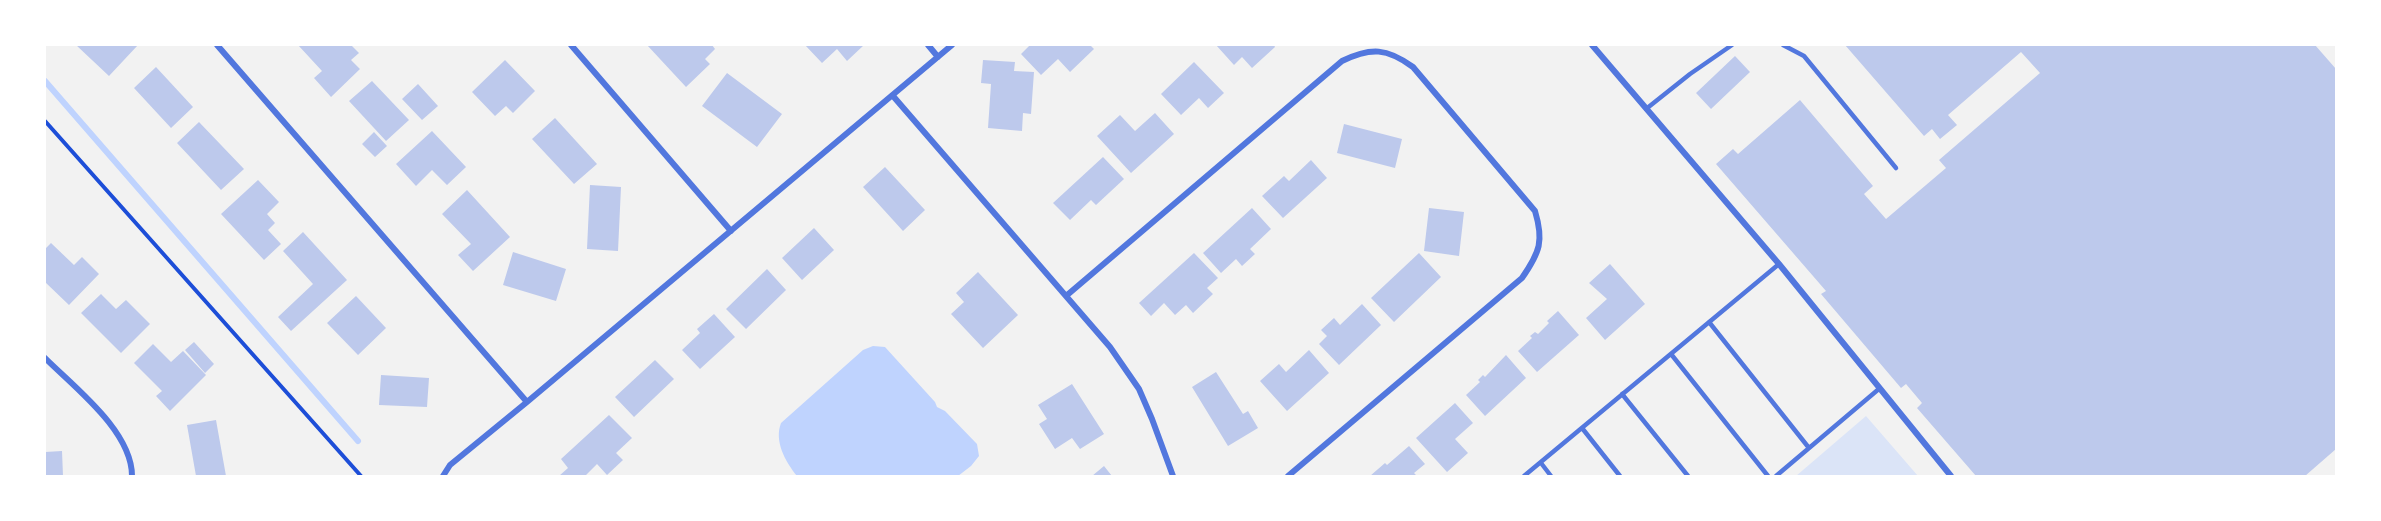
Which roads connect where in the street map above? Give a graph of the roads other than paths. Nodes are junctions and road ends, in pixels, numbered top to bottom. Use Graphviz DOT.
graph roads {
  1 [pos="217,45"];
  2 [pos="571,45"];
  3 [pos="928,45"];
  4 [pos="952,45"];
  5 [pos="1592,45"];
  6 [pos="1732,45"];
  7 [pos="1783,45"];
  8 [pos="938,57"];
  9 [pos="893,96"];
  10 [pos="1646,109"];
  11 [pos="1896,168"];
  12 [pos="731,231"];
  13 [pos="1779,264"];
  14 [pos="1066,296"];
  15 [pos="1709,322"];
  16 [pos="1671,354"];
  17 [pos="45,358"];
  18 [pos="1880,388"];
  19 [pos="1622,394"];
  20 [pos="527,402"];
  21 [pos="1582,428"];
  22 [pos="1809,448"];
  23 [pos="1540,463"];
  24 [pos="132,476"];
  25 [pos="443,476"];
  26 [pos="1173,476"];
  27 [pos="1288,476"];
  28 [pos="1524,476"];
  29 [pos="1551,476"];
  30 [pos="1620,476"];
  31 [pos="1688,476"];
  32 [pos="1768,476"];
  33 [pos="1776,476"];
  34 [pos="1951,476"];
  1 -- 20 [label="street"];
  2 -- 12 [label="street"];
  3 -- 8 [label="street"];
  4 -- 8 [label="street"];
  5 -- 10 [label="street"];
  6 -- 10 [label="lane"];
  7 -- 11 [label="lane"];
  8 -- 9 [label="street"];
  9 -- 12 [label="street"];
  9 -- 14 [label="street"];
  10 -- 13 [label="street"];
  12 -- 20 [label="street"];
  13 -- 15 [label="lane"];
  13 -- 18 [label="street"];
  14 -- 26 [label="street"];
  14 -- 27 [label="street"];
  15 -- 16 [label="lane"];
  15 -- 22 [label="lane"];
  16 -- 19 [label="lane"];
  16 -- 32 [label="lane"];
  17 -- 24 [label="street"];
  18 -- 22 [label="lane"];
  18 -- 34 [label="street"];
  19 -- 21 [label="lane"];
  19 -- 31 [label="lane"];
  20 -- 25 [label="street"];
  21 -- 23 [label="lane"];
  21 -- 30 [label="lane"];
  22 -- 33 [label="lane"];
  23 -- 28 [label="lane"];
  23 -- 29 [label="lane"];
}
